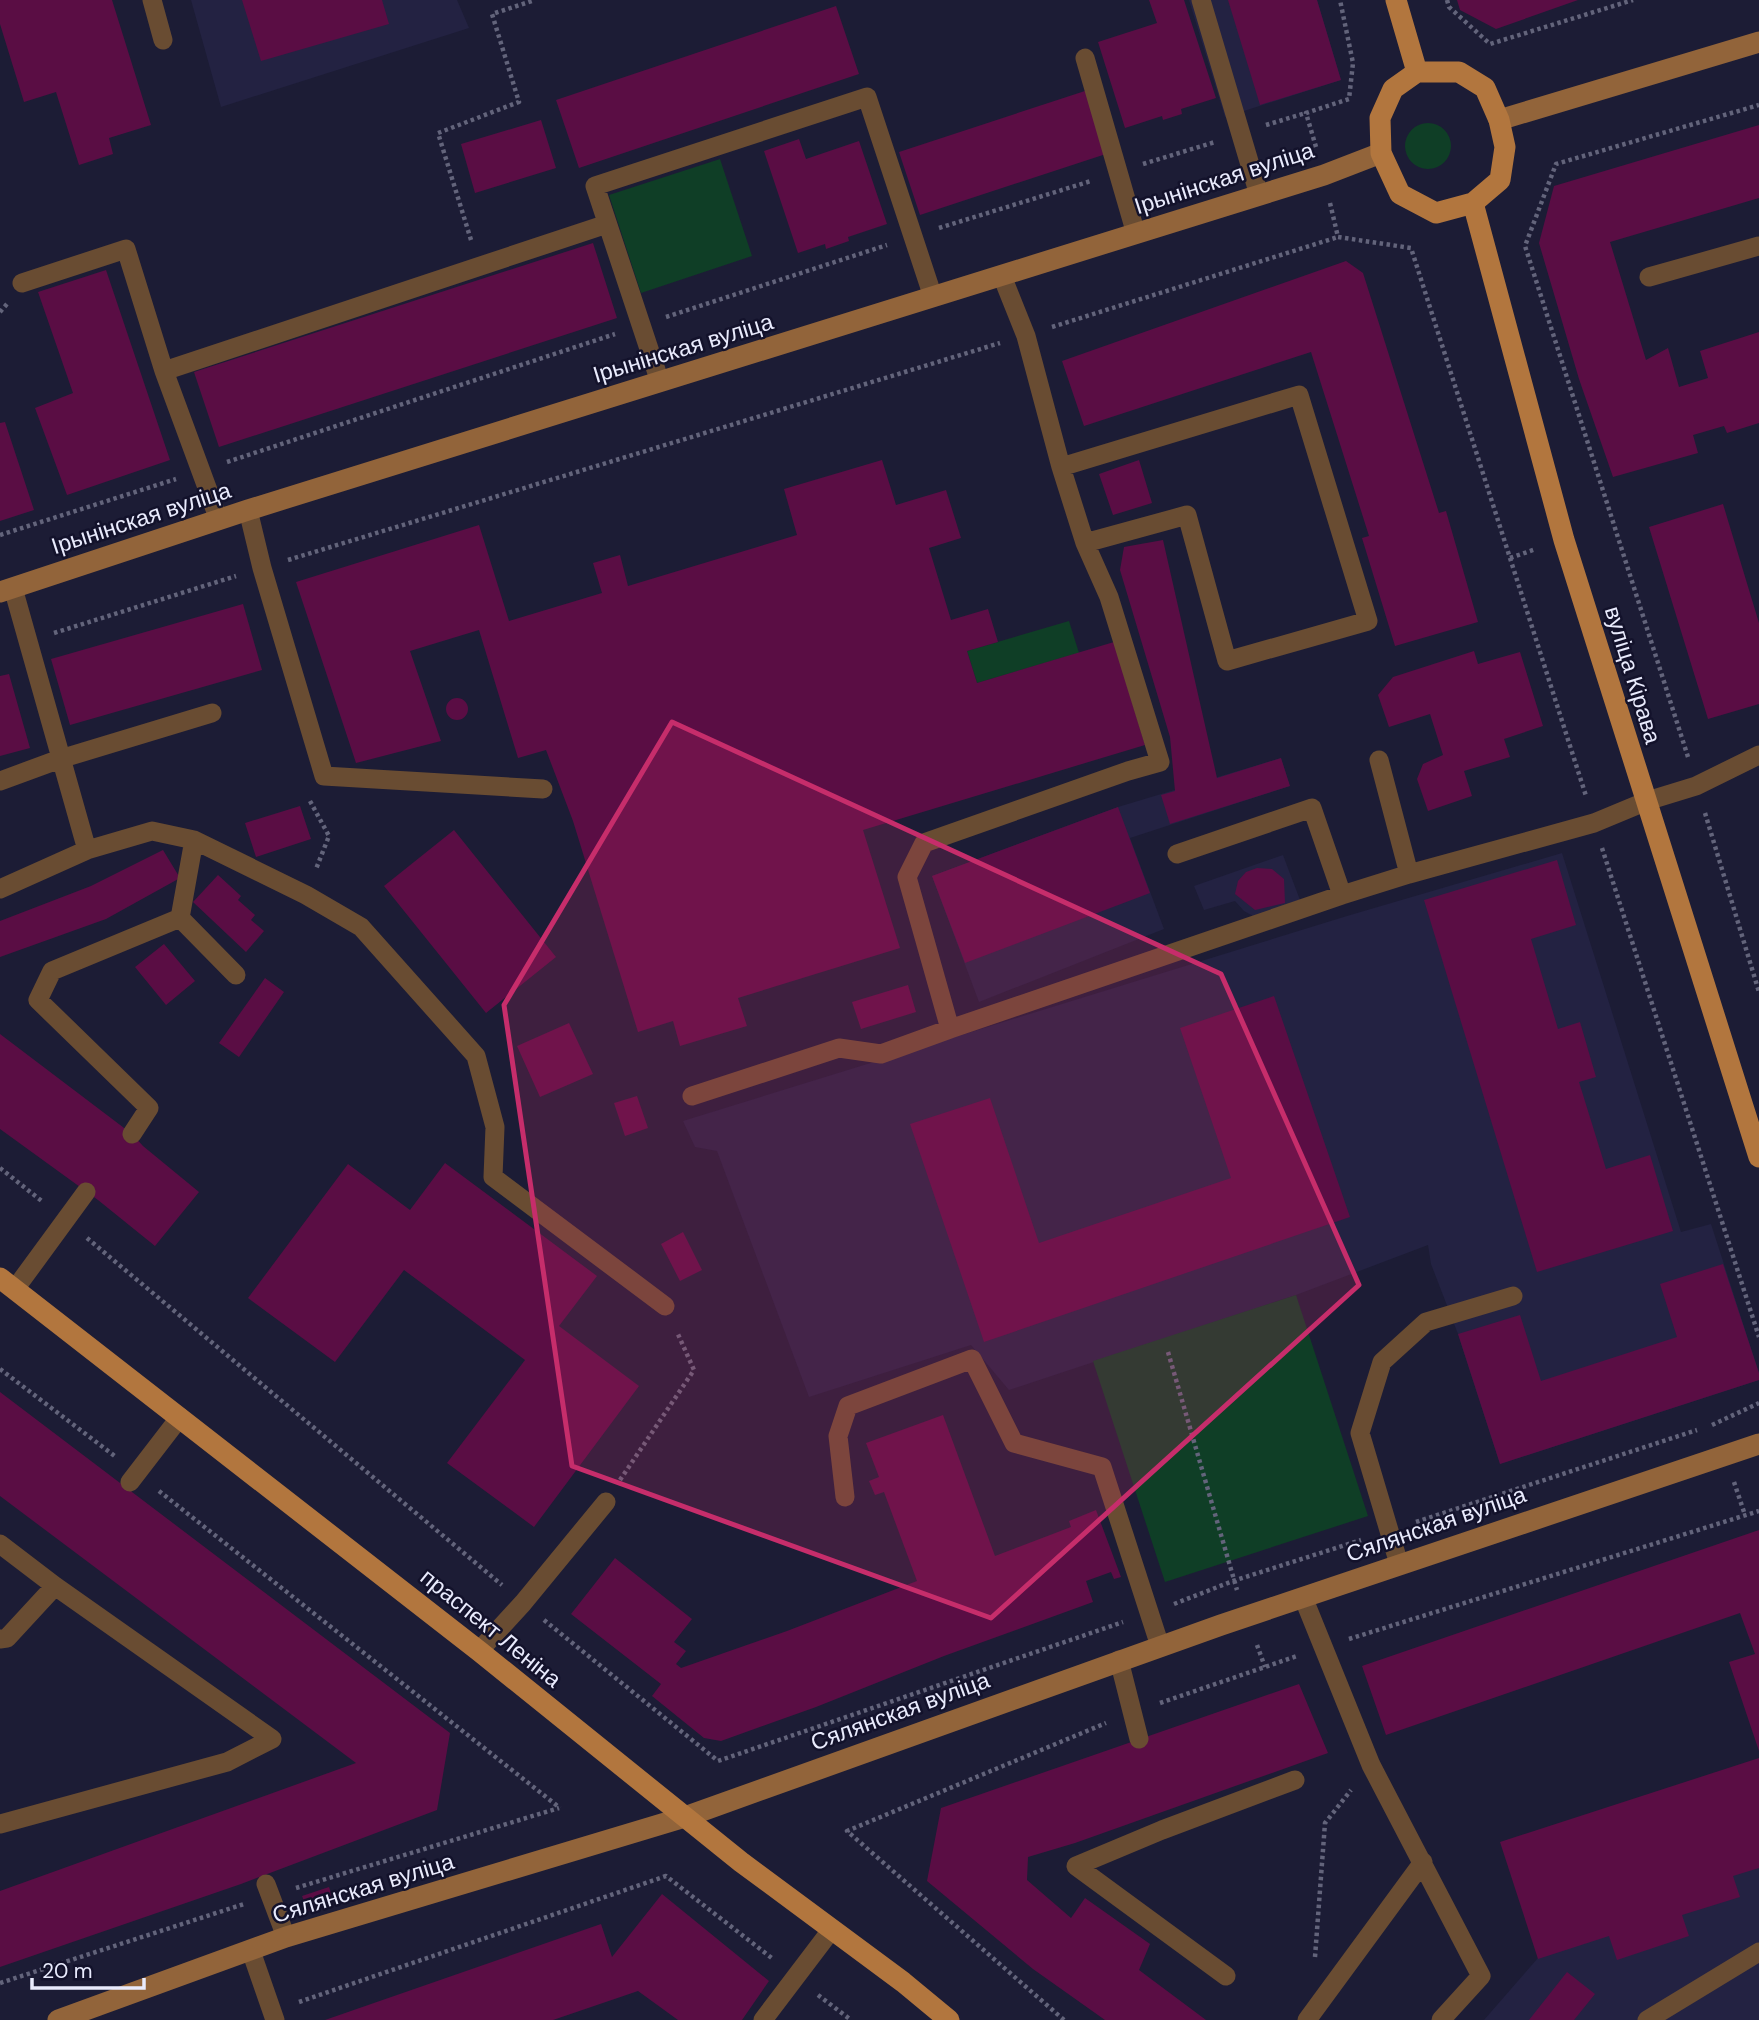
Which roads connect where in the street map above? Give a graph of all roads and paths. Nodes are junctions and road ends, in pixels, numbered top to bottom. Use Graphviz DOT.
graph roads {
  1 [pos="152,0"];
  2 [pos="535,0"];
  3 [pos="1201,0"];
  4 [pos="1340,0"];
  5 [pos="1396,0"];
  6 [pos="1447,0"];
  7 [pos="1633,0"];
  8 [pos="163,40"];
  9 [pos="1759,42"];
  10 [pos="1085,58"];
  11 [pos="1417,72"];
  12 [pos="1759,105"];
  13 [pos="1499,120"];
  14 [pos="1381,153"];
  15 [pos="1324,175"];
  16 [pos="1259,195"];
  17 [pos="1473,203"];
  18 [pos="607,224"];
  19 [pos="1136,234"];
  20 [pos="1338,237"];
  21 [pos="1759,246"];
  22 [pos="474,251"];
  23 [pos="1002,276"];
  24 [pos="1649,278"];
  25 [pos="22,284"];
  26 [pos="933,297"];
  27 [pos="1026,336"];
  28 [pos="164,371"];
  29 [pos="660,383"];
  30 [pos="1061,467"];
  31 [pos="248,510"];
  32 [pos="219,520"];
  33 [pos="1085,543"];
  34 [pos="262,568"];
  35 [pos="6,590"];
  36 [pos="28,641"];
  37 [pos="212,713"];
  38 [pos="1759,755"];
  39 [pos="60,759"];
  40 [pos="1379,760"];
  41 [pos="0,781"];
  42 [pos="1696,786"];
  43 [pos="543,789"];
  44 [pos="309,799"];
  45 [pos="1647,801"];
  46 [pos="1594,823"];
  47 [pos="194,840"];
  48 [pos="87,850"];
  49 [pos="1177,854"];
  50 [pos="1409,874"];
  51 [pos="0,889"];
  52 [pos="306,894"];
  53 [pos="1342,895"];
  54 [pos="180,918"];
  55 [pos="236,975"];
  56 [pos="1759,992"];
  57 [pos="950,1029"];
  58 [pos="692,1096"];
  59 [pos="132,1133"];
  60 [pos="1759,1157"];
  61 [pos="0,1168"];
  62 [pos="86,1192"];
  63 [pos="66,1220"];
  64 [pos="7,1284"];
  65 [pos="1513,1296"];
  66 [pos="665,1306"];
  67 [pos="1759,1337"];
  68 [pos="1168,1352"];
  69 [pos="0,1369"];
  70 [pos="1759,1404"];
  71 [pos="180,1417"];
  72 [pos="1759,1444"];
  73 [pos="133,1478"];
  74 [pos="845,1497"];
  75 [pos="606,1502"];
  76 [pos="1416,1522"];
  77 [pos="1364,1539"];
  78 [pos="0,1544"];
  79 [pos="1399,1564"];
  80 [pos="1233,1581"];
  81 [pos="55,1586"];
  82 [pos="1303,1597"];
  83 [pos="523,1603"];
  84 [pos="1149,1613"];
  85 [pos="0,1639"];
  86 [pos="1160,1646"];
  87 [pos="480,1651"];
  88 [pos="1119,1660"];
  89 [pos="1139,1739"];
  90 [pos="1371,1765"];
  91 [pos="1295,1780"];
  92 [pos="560,1808"];
  93 [pos="685,1817"];
  94 [pos="0,1824"];
  95 [pos="847,1831"];
  96 [pos="1423,1862"];
  97 [pos="266,1884"];
  98 [pos="832,1929"];
  99 [pos="286,1937"];
  100 [pos="1317,1946"];
  101 [pos="251,1951"];
  102 [pos="1759,1952"];
  103 [pos="1226,1976"];
  104 [pos="796,1977"];
  105 [pos="274,2015"];
  106 [pos="58,2020"];
  107 [pos="763,2020"];
  108 [pos="851,2020"];
  109 [pos="949,2020"];
  110 [pos="1064,2020"];
  111 [pos="1307,2020"];
  112 [pos="1441,2020"];
  113 [pos="1647,2020"];
  1 -- 8 [label="lane"];
  2 -- 22 [label="path"];
  3 -- 16 [label="lane"];
  4 -- 15 [label="path"];
  5 -- 11 [label="main road"];
  6 -- 7 [label="path"];
  9 -- 13 [label="street"];
  10 -- 19 [label="lane"];
  11 -- 13 [label="main road"];
  11 -- 14 [label="main road"];
  12 -- 42 [label="path"];
  13 -- 17 [label="main road"];
  14 -- 15 [label="street, Ірынінская вуліца"];
  14 -- 17 [label="main road"];
  15 -- 16 [label="street, Ірынінская вуліца"];
  15 -- 20 [label="path"];
  16 -- 19 [label="street, Ірынінская вуліца"];
  17 -- 45 [label="main road, вуліца Кірава"];
  18 -- 26 [label="lane"];
  18 -- 28 [label="lane"];
  18 -- 29 [label="lane"];
  19 -- 23 [label="street, Ірынінская вуліца"];
  20 -- 27 [label="path"];
  20 -- 46 [label="path"];
  21 -- 24 [label="lane"];
  23 -- 26 [label="street, Ірынінская вуліца"];
  23 -- 27 [label="lane"];
  25 -- 28 [label="lane"];
  26 -- 29 [label="street, Ірынінская вуліца"];
  27 -- 30 [label="lane"];
  27 -- 34 [label="path"];
  28 -- 32 [label="lane"];
  29 -- 31 [label="street, Ірынінская вуліца"];
  30 -- 33 [label="lane"];
  30 -- 33 [label="lane"];
  31 -- 32 [label="street, Ірынінская вуліца"];
  31 -- 34 [label="lane"];
  32 -- 35 [label="street, Ірынінская вуліца"];
  33 -- 57 [label="lane"];
  34 -- 36 [label="path"];
  34 -- 43 [label="lane"];
  35 -- 36 [label="lane"];
  36 -- 39 [label="lane"];
  37 -- 39 [label="lane"];
  38 -- 42 [label="lane"];
  39 -- 41 [label="lane"];
  39 -- 48 [label="lane"];
  40 -- 50 [label="lane"];
  42 -- 45 [label="lane"];
  42 -- 56 [label="path"];
  44 -- 52 [label="path"];
  45 -- 46 [label="lane"];
  45 -- 60 [label="main road, вуліца Кірава"];
  46 -- 50 [label="lane"];
  46 -- 67 [label="path"];
  47 -- 48 [label="lane"];
  47 -- 52 [label="lane"];
  47 -- 54 [label="lane"];
  48 -- 51 [label="lane"];
  49 -- 53 [label="lane"];
  50 -- 53 [label="lane"];
  52 -- 66 [label="lane"];
  53 -- 57 [label="lane"];
  54 -- 55 [label="lane"];
  54 -- 59 [label="lane"];
  57 -- 58 [label="lane"];
  61 -- 63 [label="path"];
  62 -- 63 [label="lane"];
  63 -- 64 [label="lane"];
  63 -- 83 [label="path"];
  64 -- 71 [label="main road, праспект Леніна"];
  65 -- 79 [label="lane"];
  66 -- 75 [label="path"];
  68 -- 80 [label="path"];
  69 -- 73 [label="path"];
  70 -- 76 [label="path"];
  71 -- 73 [label="lane"];
  71 -- 87 [label="main road, праспект Леніна"];
  72 -- 79 [label="street, Сялянская вуліца"];
  73 -- 92 [label="path"];
  74 -- 84 [label="lane"];
  75 -- 83 [label="lane"];
  77 -- 80 [label="path"];
  78 -- 81 [label="lane"];
  79 -- 82 [label="street, Сялянская вуліца"];
  80 -- 84 [label="path"];
  81 -- 85 [label="lane"];
  81 -- 94 [label="lane"];
  82 -- 86 [label="street, Сялянская вуліца"];
  82 -- 90 [label="lane"];
  83 -- 84 [label="path"];
  83 -- 87 [label="lane"];
  84 -- 86 [label="lane"];
  86 -- 88 [label="street, Сялянская вуліца"];
  87 -- 93 [label="main road, праспект Леніна"];
  88 -- 89 [label="lane"];
  88 -- 93 [label="street, Сялянская вуліца"];
  90 -- 96 [label="lane"];
  90 -- 100 [label="path"];
  91 -- 103 [label="lane"];
  93 -- 98 [label="main road, праспект Леніна"];
  93 -- 99 [label="street, Сялянская вуліца"];
  95 -- 110 [label="path"];
  96 -- 111 [label="lane"];
  96 -- 112 [label="lane"];
  97 -- 99 [label="lane"];
  98 -- 104 [label="lane"];
  98 -- 109 [label="main road, праспект Леніна"];
  99 -- 101 [label="street, Сялянская вуліца"];
  101 -- 105 [label="lane"];
  101 -- 106 [label="street, Сялянская вуліца"];
  102 -- 113 [label="lane"];
  104 -- 105 [label="path"];
  104 -- 107 [label="lane"];
  104 -- 108 [label="path"];
}
